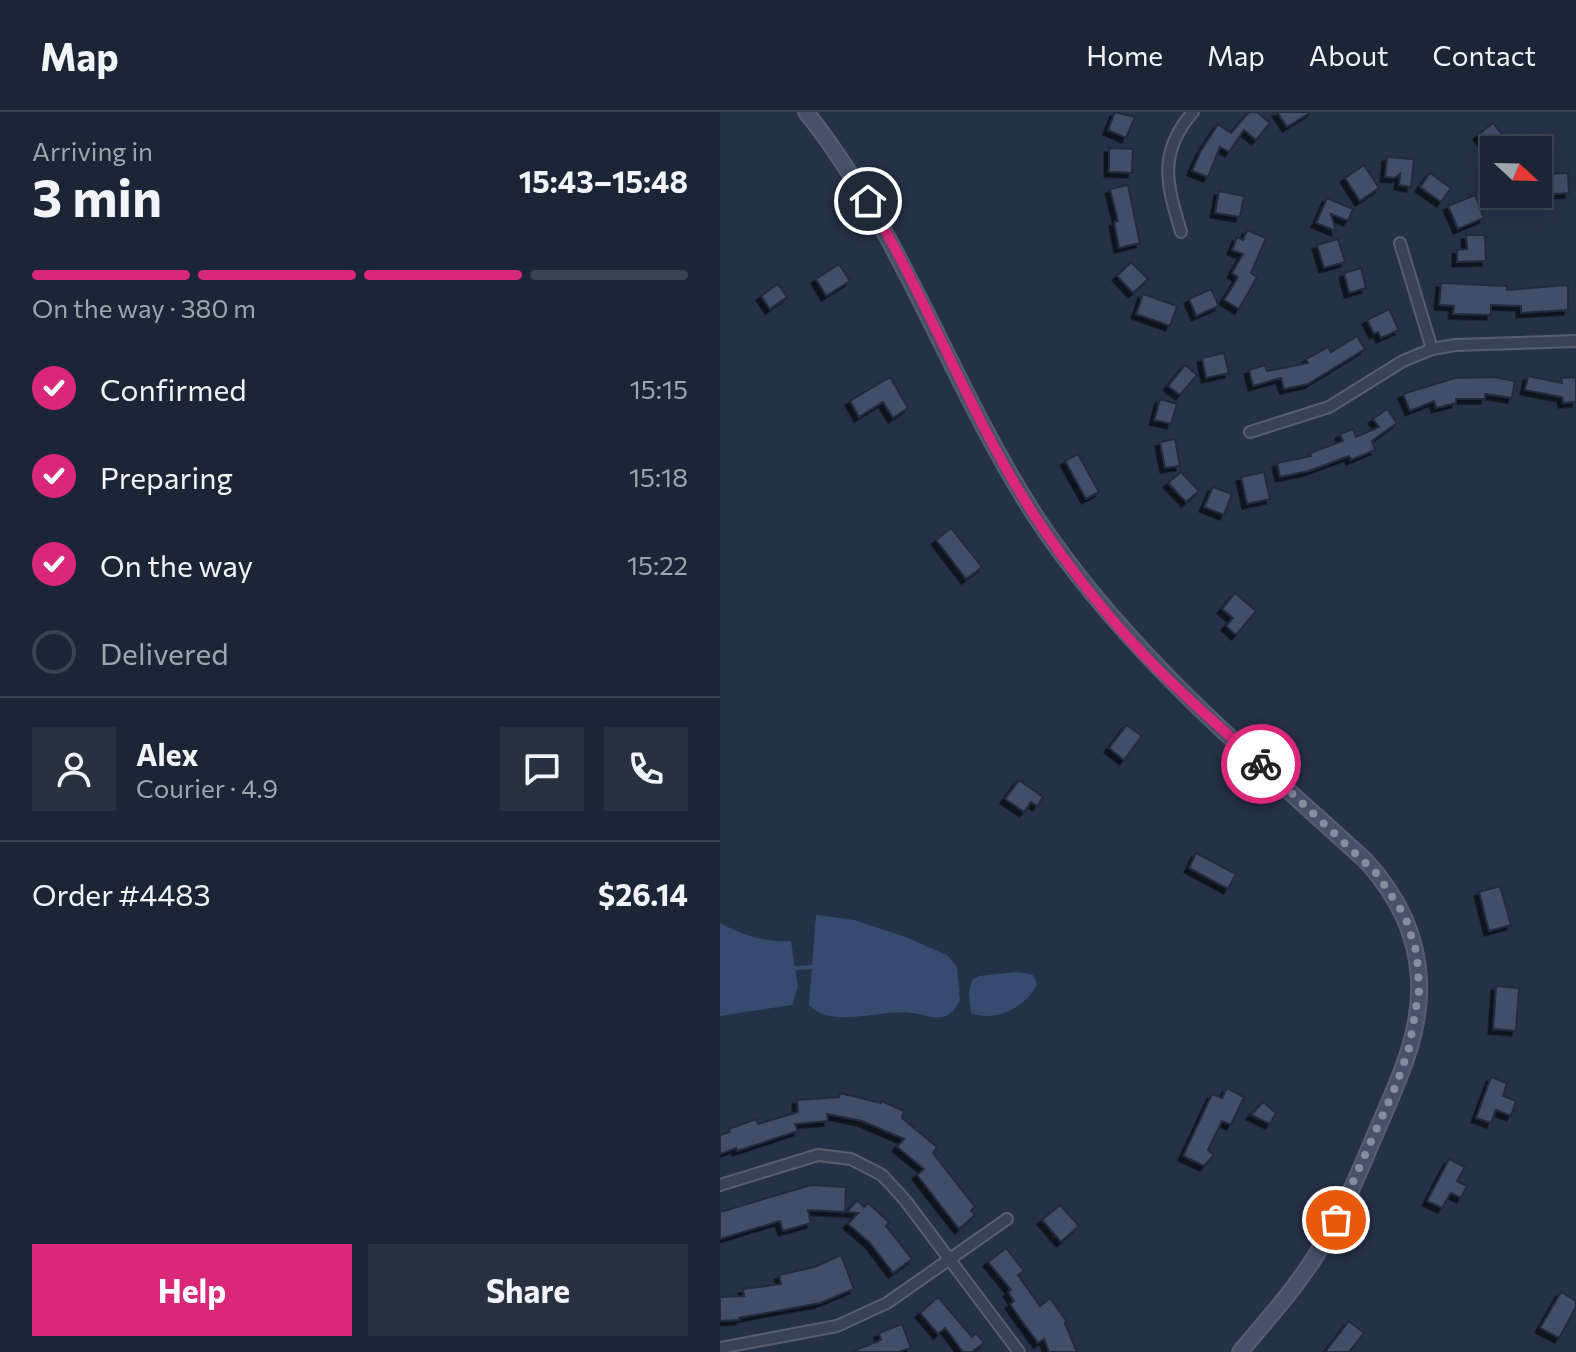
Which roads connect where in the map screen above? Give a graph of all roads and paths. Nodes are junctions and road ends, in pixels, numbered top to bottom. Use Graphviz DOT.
graph roads {
  1 [pos="806,112"];
  2 [pos="1193,112"];
  3 [pos="1181,232"];
  4 [pos="1400,243"];
  5 [pos="1576,341"];
  6 [pos="1432,349"];
  7 [pos="1250,432"];
  8 [pos="720,1185"];
  9 [pos="1007,1219"];
  10 [pos="949,1261"];
  11 [pos="720,1348"];
  12 [pos="1019,1352"];
  13 [pos="1240,1352"];
  1 -- 13 [label="street"];
  2 -- 3 [label="street"];
  4 -- 6 [label="street"];
  5 -- 6 [label="street"];
  6 -- 7 [label="street"];
  8 -- 10 [label="street"];
  9 -- 10 [label="street"];
  10 -- 11 [label="street"];
  10 -- 12 [label="street"];
}
